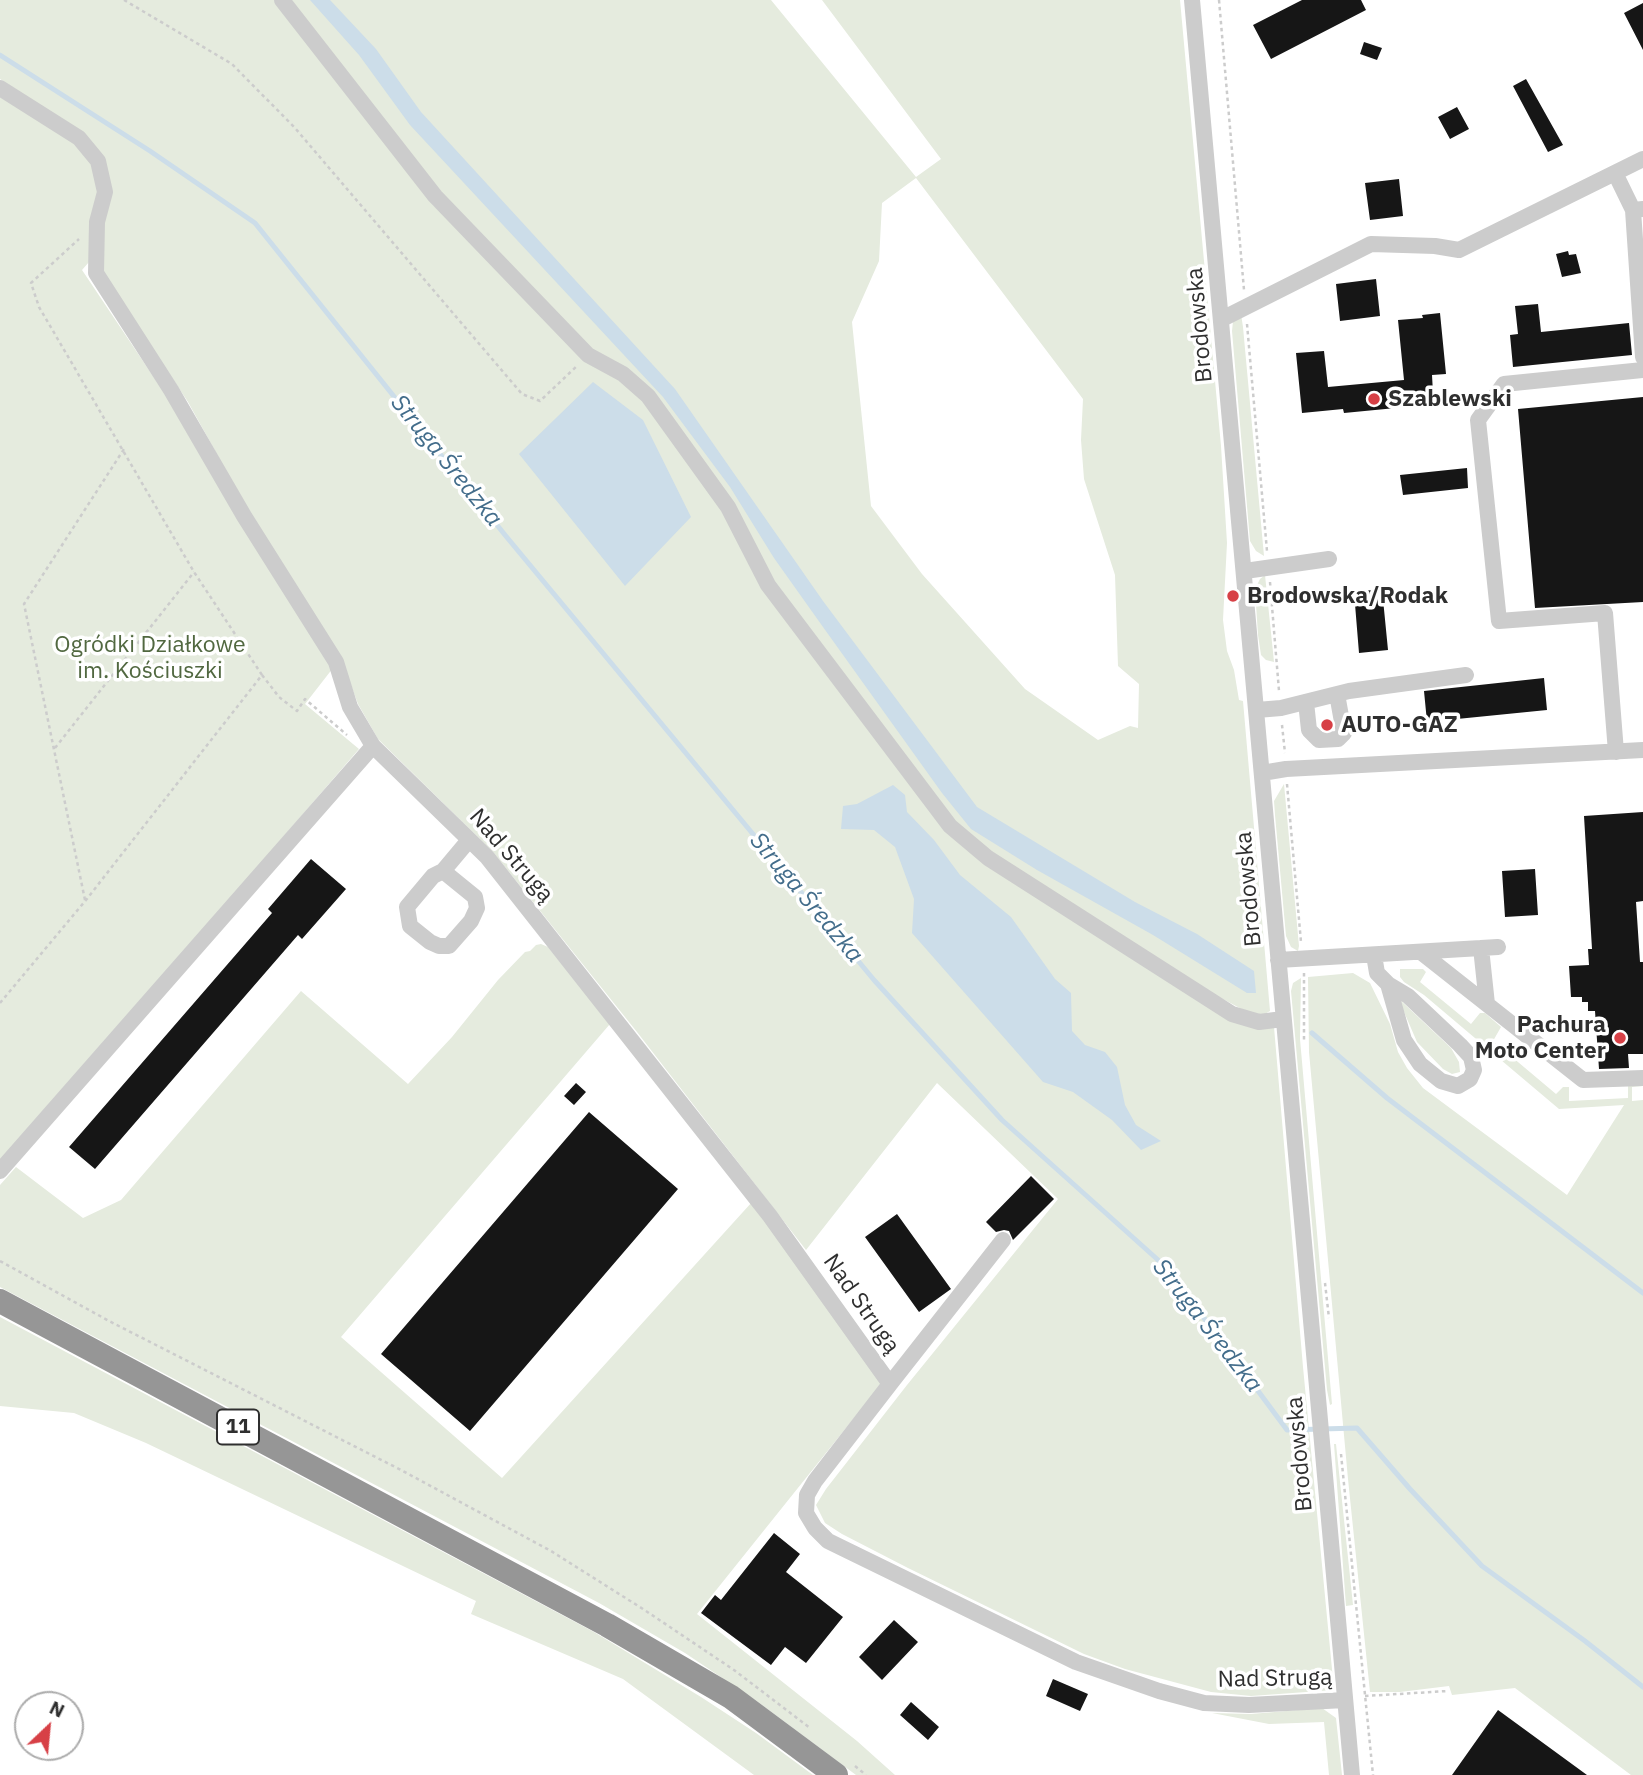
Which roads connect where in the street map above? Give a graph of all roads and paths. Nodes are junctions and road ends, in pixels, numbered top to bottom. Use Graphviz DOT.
graph roads {
  1 [pos="124,0"];
  2 [pos="282,0"];
  3 [pos="1192,0"];
  4 [pos="1219,0"];
  5 [pos="0,88"];
  6 [pos="1643,159"];
  7 [pos="1615,173"];
  8 [pos="1638,209"];
  9 [pos="97,222"];
  10 [pos="1246,308"];
  11 [pos="1222,319"];
  12 [pos="588,355"];
  13 [pos="1643,357"];
  14 [pos="1643,370"];
  15 [pos="124,449"];
  16 [pos="1329,559"];
  17 [pos="1269,567"];
  18 [pos="1245,570"];
  19 [pos="194,572"];
  20 [pos="262,675"];
  21 [pos="1466,675"];
  22 [pos="1337,694"];
  23 [pos="1306,702"];
  24 [pos="1281,708"];
  25 [pos="1256,710"];
  26 [pos="370,749"];
  27 [pos="54,750"];
  28 [pos="1643,750"];
  29 [pos="1616,752"];
  30 [pos="1286,769"];
  31 [pos="1262,773"];
  32 [pos="470,840"];
  33 [pos="443,871"];
  34 [pos="86,900"];
  35 [pos="1422,953"];
  36 [pos="1374,955"];
  37 [pos="1302,959"];
  38 [pos="1278,968"];
  39 [pos="1388,984"];
  40 [pos="0,1003"];
  41 [pos="1487,1004"];
  42 [pos="1283,1022"];
  43 [pos="1303,1032"];
  44 [pos="1643,1078"];
  45 [pos="0,1171"];
  46 [pos="1003,1240"];
  47 [pos="0,1261"];
  48 [pos="0,1301"];
  49 [pos="890,1384"];
  50 [pos="1340,1450"];
  51 [pos="1448,1690"];
  52 [pos="1365,1696"];
  53 [pos="1345,1698"];
  54 [pos="816,1733"];
  55 [pos="846,1771"];
  56 [pos="866,1775"];
  57 [pos="1352,1775"];
  58 [pos="1373,1775"];
  1 -- 12 [label="path"];
  2 -- 12 [label="street"];
  3 -- 11 [label="street, Brodowska"];
  4 -- 10 [label="path"];
  5 -- 9 [label="street, Nad Strugą"];
  6 -- 7 [label="street"];
  7 -- 8 [label="street"];
  7 -- 10 [label="street"];
  8 -- 13 [label="street"];
  9 -- 15 [label="path"];
  9 -- 26 [label="street, Nad Strugą"];
  10 -- 11 [label="street"];
  10 -- 17 [label="path"];
  11 -- 18 [label="street, Brodowska"];
  12 -- 42 [label="street"];
  14 -- 29 [label="street"];
  15 -- 19 [label="path"];
  15 -- 27 [label="path"];
  16 -- 17 [label="street"];
  17 -- 18 [label="street"];
  17 -- 24 [label="path"];
  18 -- 25 [label="street, Brodowska"];
  19 -- 20 [label="path"];
  19 -- 27 [label="path"];
  20 -- 26 [label="path"];
  20 -- 34 [label="path"];
  21 -- 22 [label="street"];
  22 -- 23 [label="street"];
  22 -- 23 [label="street"];
  23 -- 24 [label="street"];
  24 -- 25 [label="street"];
  24 -- 30 [label="path"];
  25 -- 31 [label="street, Brodowska"];
  26 -- 32 [label="street, Nad Strugą"];
  26 -- 45 [label="street"];
  27 -- 34 [label="path"];
  28 -- 29 [label="street"];
  29 -- 30 [label="street"];
  30 -- 31 [label="street"];
  30 -- 37 [label="path"];
  31 -- 38 [label="street, Brodowska"];
  32 -- 33 [label="street"];
  32 -- 49 [label="street, Nad Strugą"];
  33 -- 33 [label="street"];
  34 -- 40 [label="path"];
  35 -- 36 [label="street"];
  35 -- 41 [label="street"];
  35 -- 41 [label="street"];
  36 -- 37 [label="street"];
  36 -- 39 [label="street"];
  37 -- 38 [label="street"];
  37 -- 43 [label="path"];
  38 -- 42 [label="street, Brodowska"];
  39 -- 39 [label="street"];
  41 -- 44 [label="street"];
  42 -- 53 [label="street, Brodowska"];
  46 -- 49 [label="street"];
  47 -- 54 [label="path"];
  48 -- 55 [label="highway, 11"];
  49 -- 53 [label="street, Nad Strugą"];
  50 -- 52 [label="path"];
  51 -- 52 [label="path"];
  52 -- 53 [label="path"];
  52 -- 58 [label="path"];
  53 -- 57 [label="street, Brodowska"];
  55 -- 56 [label="path"];
}
